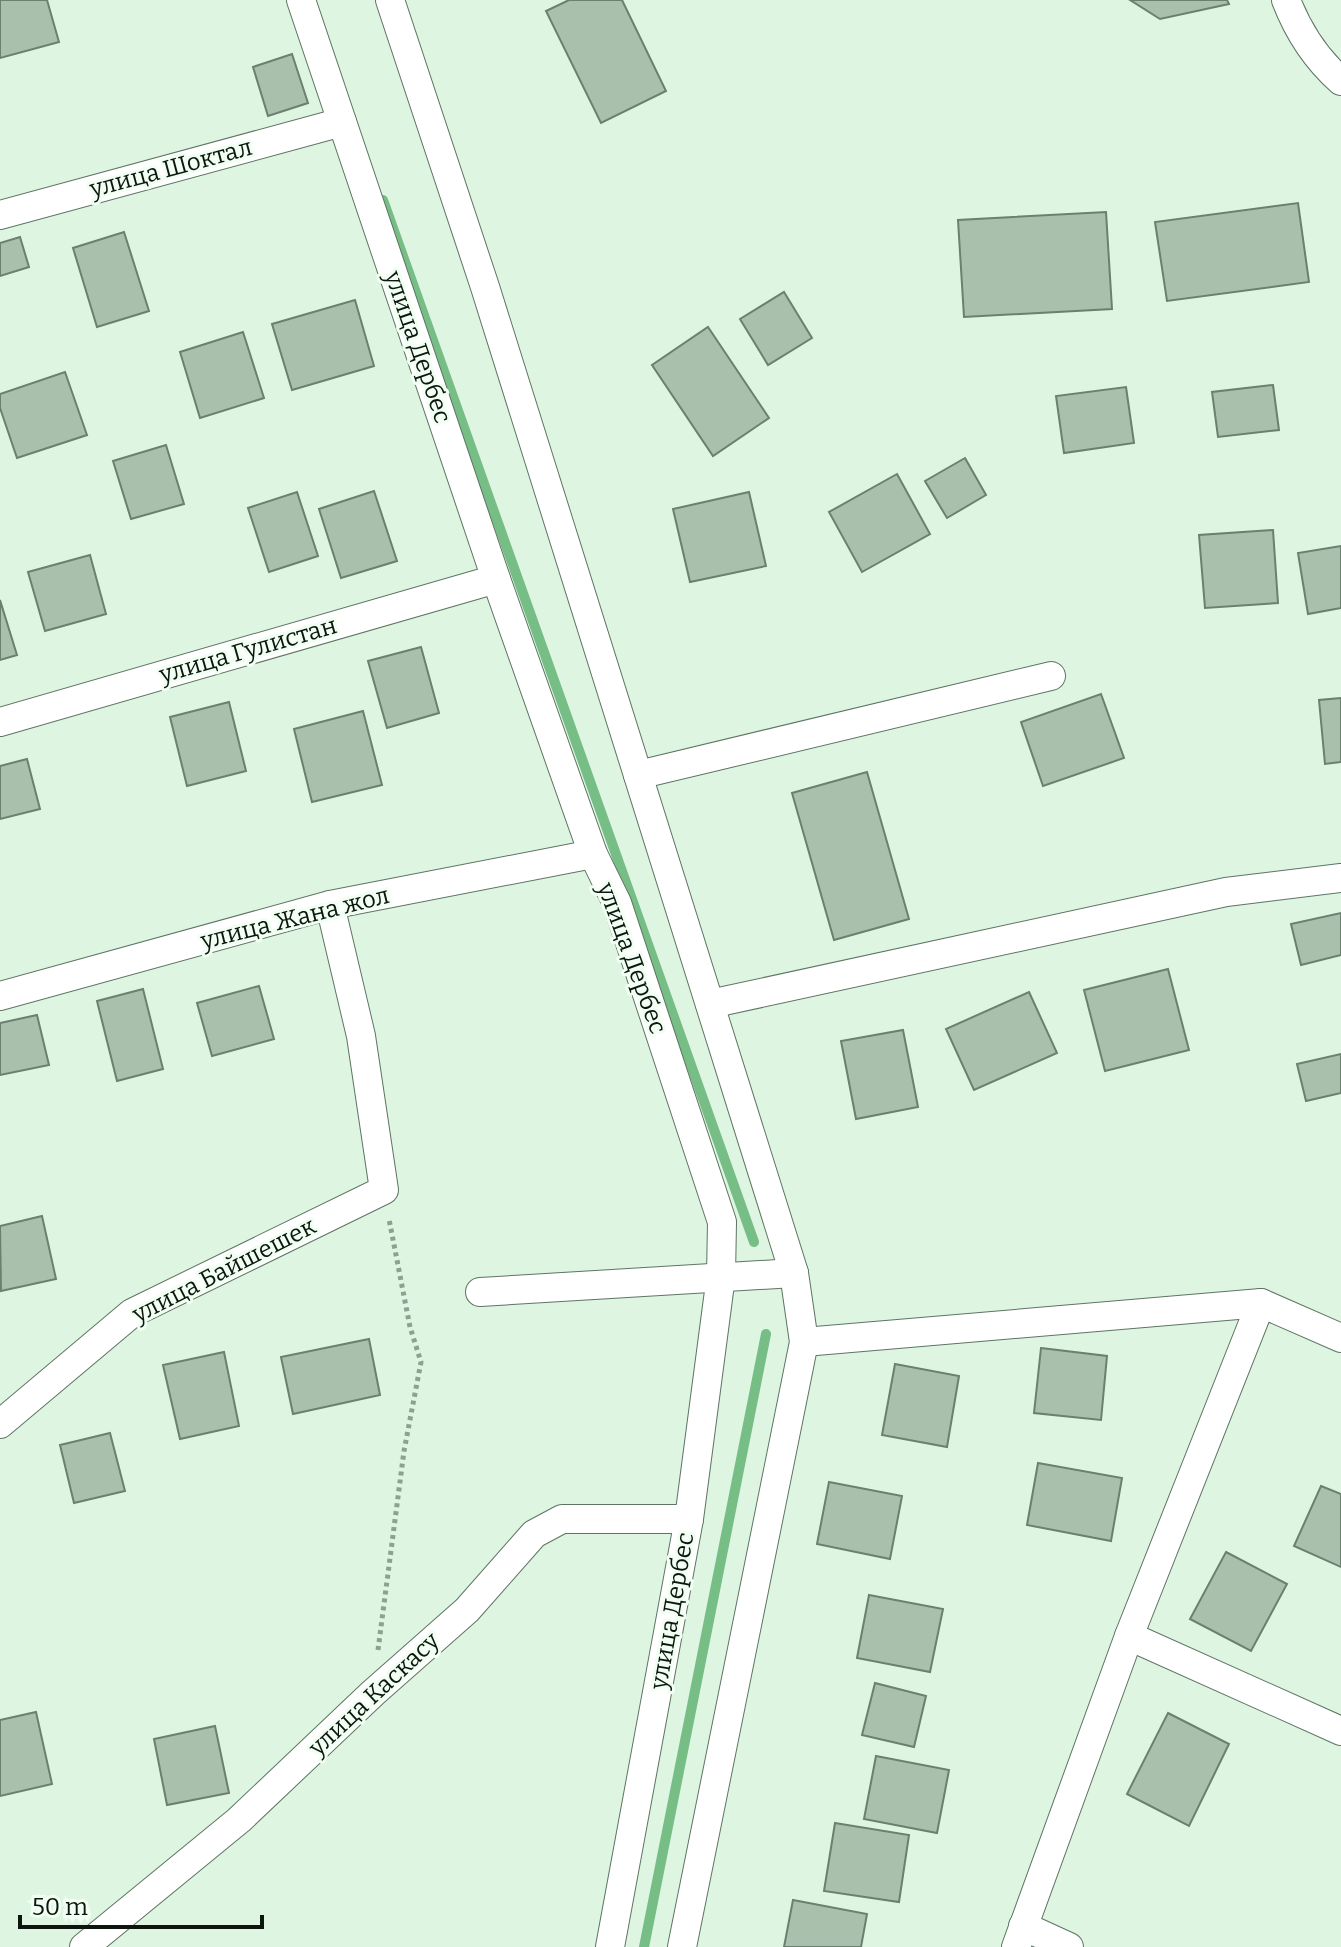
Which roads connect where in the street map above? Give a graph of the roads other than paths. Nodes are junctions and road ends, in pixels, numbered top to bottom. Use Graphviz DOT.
graph roads {
  1 [pos="301,0"];
  2 [pos="390,0"];
  3 [pos="1286,0"];
  4 [pos="1341,81"];
  5 [pos="342,122"];
  6 [pos="0,215"];
  7 [pos="496,579"];
  8 [pos="1051,676"];
  9 [pos="0,722"];
  10 [pos="638,775"];
  11 [pos="593,854"];
  12 [pos="1341,878"];
  13 [pos="330,905"];
  14 [pos="0,996"];
  15 [pos="710,1004"];
  16 [pos="794,1273"];
  17 [pos="721,1276"];
  18 [pos="480,1292"];
  19 [pos="1261,1303"];
  20 [pos="1341,1338"];
  21 [pos="804,1342"];
  22 [pos="0,1424"];
  23 [pos="689,1519"];
  24 [pos="1129,1636"];
  25 [pos="1341,1731"];
  26 [pos="1020,1936"];
  27 [pos="84,1947"];
  28 [pos="610,1947"];
  29 [pos="682,1947"];
  30 [pos="1069,1947"];
  1 -- 5 [label="street, улица Дербес"];
  2 -- 10 [label="street"];
  3 -- 4 [label="street"];
  5 -- 6 [label="street, улица Шоктал"];
  5 -- 7 [label="street, улица Дербес"];
  7 -- 9 [label="street, улица Гулистан"];
  7 -- 11 [label="street, улица Дербес"];
  8 -- 10 [label="street"];
  10 -- 15 [label="street"];
  11 -- 13 [label="street, улица Жана жол"];
  11 -- 17 [label="street, улица Дербес"];
  12 -- 15 [label="street"];
  13 -- 14 [label="street, улица Жана жол"];
  13 -- 22 [label="street, улица Байшешек"];
  15 -- 16 [label="street"];
  16 -- 17 [label="street"];
  16 -- 21 [label="street"];
  17 -- 18 [label="street"];
  17 -- 23 [label="street, улица Дербес"];
  19 -- 20 [label="street"];
  19 -- 21 [label="street"];
  19 -- 24 [label="street"];
  21 -- 29 [label="street"];
  23 -- 27 [label="street, улица Каскасу"];
  23 -- 28 [label="street, улица Дербес"];
  24 -- 25 [label="street"];
  24 -- 26 [label="street"];
  26 -- 30 [label="street"];
}
